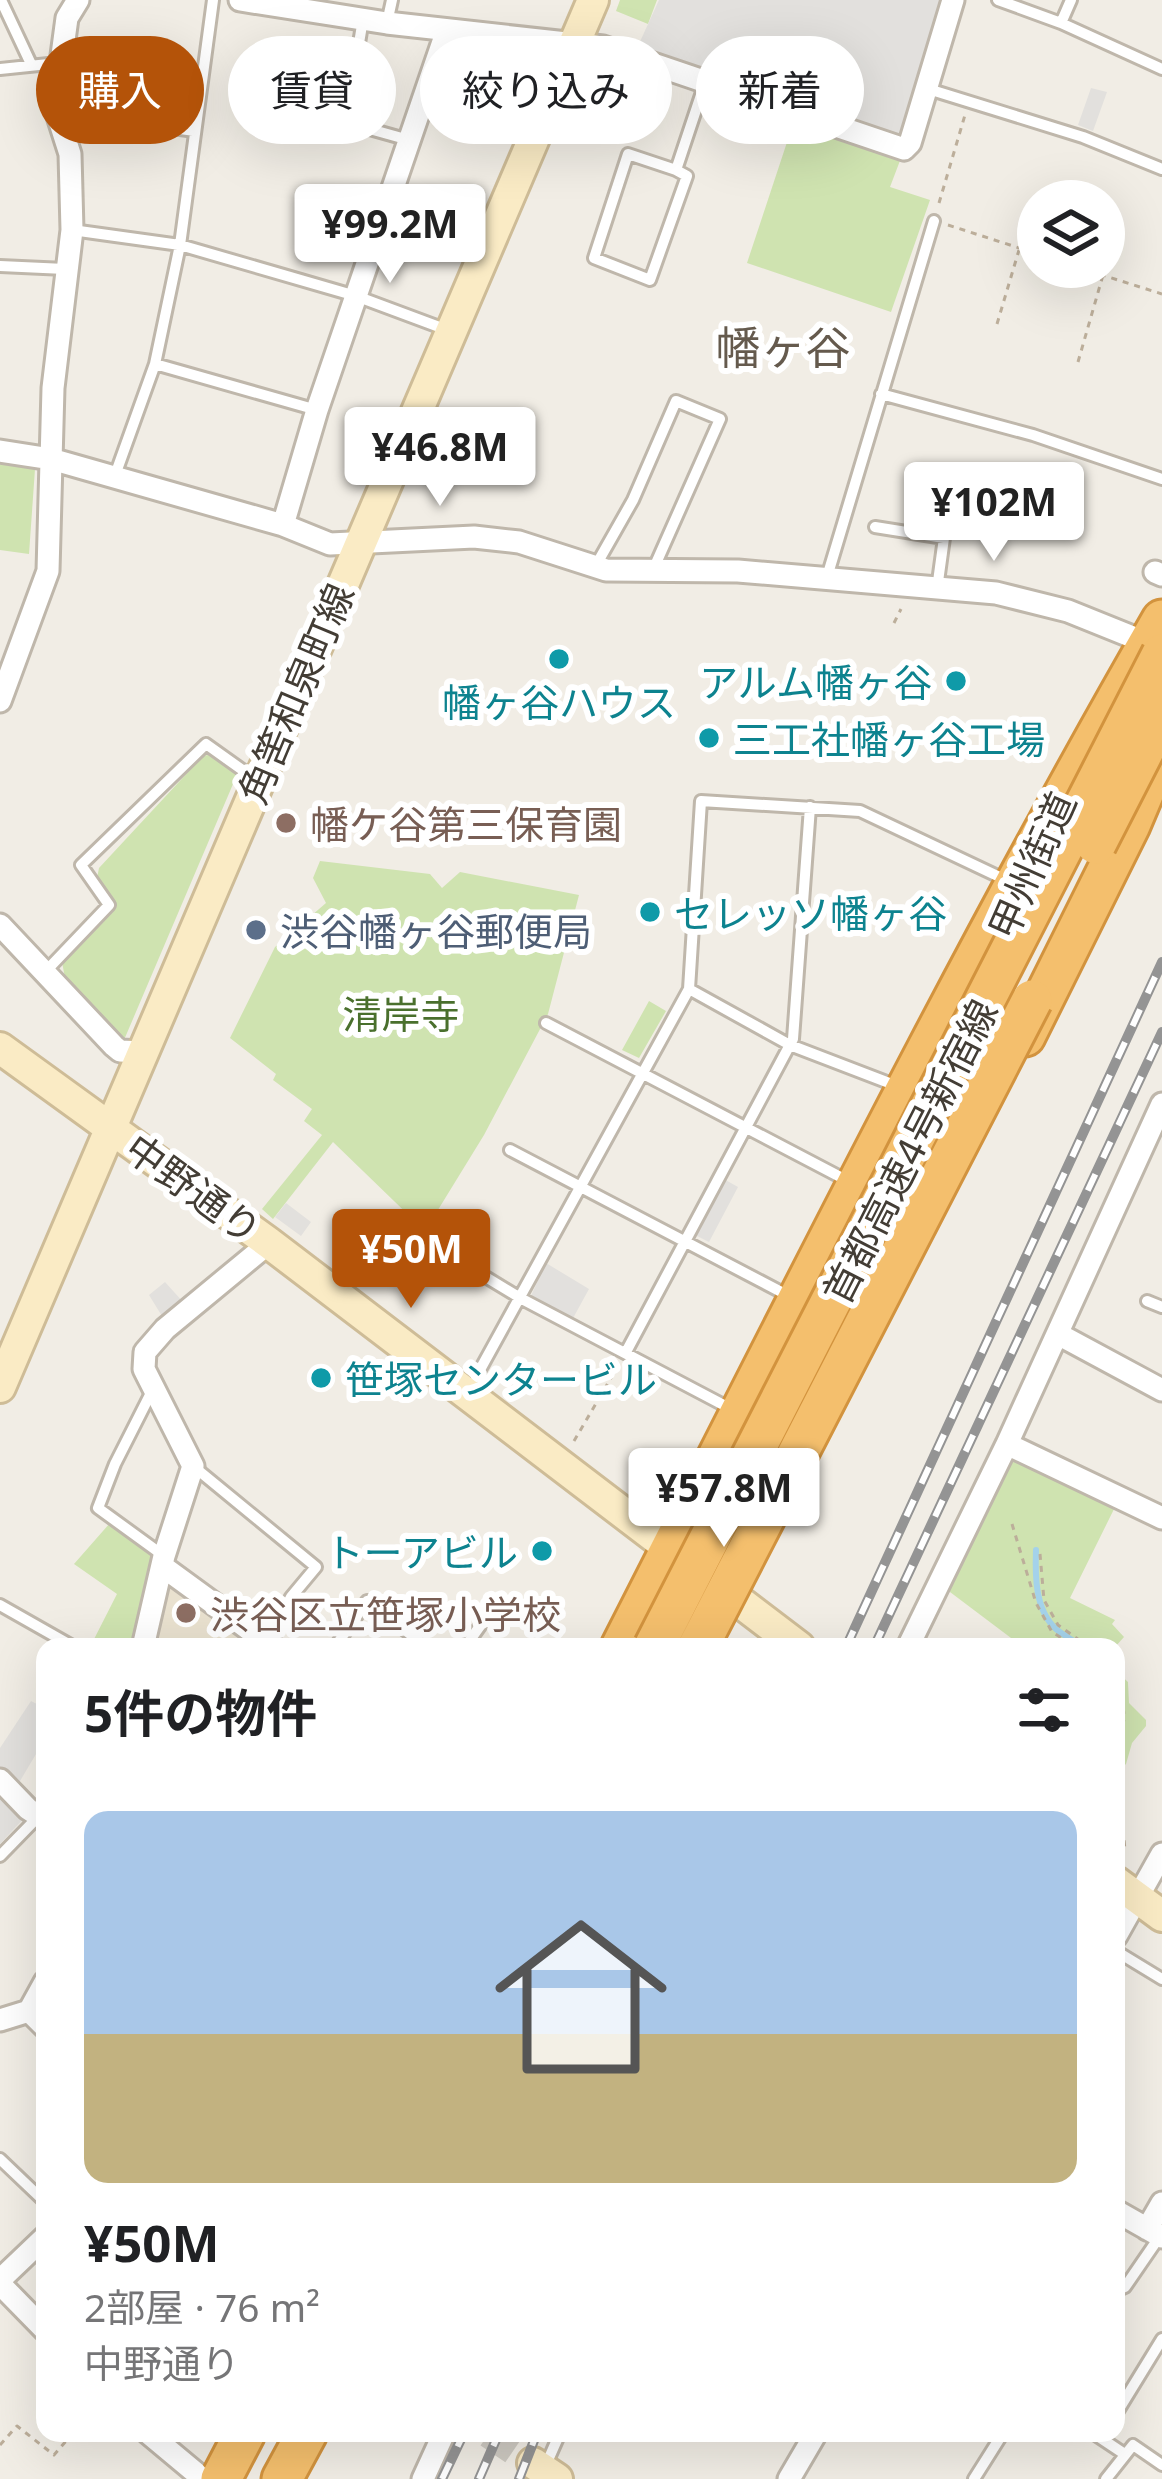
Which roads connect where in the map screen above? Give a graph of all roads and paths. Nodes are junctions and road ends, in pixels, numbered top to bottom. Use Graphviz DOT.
graph roads {
  1 [pos="1,0"];
  2 [pos="78,0"];
  3 [pos="213,0"];
  4 [pos="240,0"];
  5 [pos="392,0"];
  6 [pos="593,0"];
  7 [pos="953,0"];
  8 [pos="998,0"];
  9 [pos="1071,0"];
  10 [pos="363,19"];
  11 [pos="387,23"];
  12 [pos="1061,23"];
  13 [pos="447,30"];
  14 [pos="64,36"];
  15 [pos="506,36"];
  16 [pos="578,36"];
  17 [pos="31,64"];
  18 [pos="36,64"];
  19 [pos="204,66"];
  20 [pos="0,69"];
  21 [pos="1162,69"];
  22 [pos="925,88"];
  23 [pos="969,101"];
  24 [pos="696,110"];
  25 [pos="864,135"];
  26 [pos="409,140"];
  27 [pos="67,144"];
  28 [pos="193,144"];
  29 [pos="532,144"];
  30 [pos="1162,169"];
  31 [pos="676,170"];
  32 [pos="934,220"];
  33 [pos="72,230"];
  34 [pos="181,244"];
  35 [pos="1017,247"];
  36 [pos="1017,255"];
  37 [pos="0,266"];
  38 [pos="64,269"];
  39 [pos="1125,282"];
  40 [pos="1099,288"];
  41 [pos="1162,294"];
  42 [pos="356,296"];
  43 [pos="997,324"];
  44 [pos="453,332"];
  45 [pos="1078,362"];
  46 [pos="155,364"];
  47 [pos="881,394"];
  48 [pos="317,410"];
  49 [pos="0,451"];
  50 [pos="51,459"];
  51 [pos="114,478"];
  52 [pos="1162,479"];
  53 [pos="283,525"];
  54 [pos="875,526"];
  55 [pos="358,544"];
  56 [pos="595,567"];
  57 [pos="653,570"];
  58 [pos="826,580"];
  59 [pos="1160,580"];
  60 [pos="937,589"];
  61 [pos="1155,638"];
  62 [pos="0,701"];
  63 [pos="1162,715"];
  64 [pos="1162,749"];
  65 [pos="1162,766"];
  66 [pos="257,781"];
  67 [pos="1066,788"];
  68 [pos="810,807"];
  69 [pos="1130,825"];
  70 [pos="1015,885"];
  71 [pos="0,925"];
  72 [pos="45,972"];
  73 [pos="688,989"];
  74 [pos="545,1023"];
  75 [pos="790,1045"];
  76 [pos="0,1048"];
  77 [pos="142,1052"];
  78 [pos="643,1072"];
  79 [pos="905,1089"];
  80 [pos="1162,1104"];
  81 [pos="111,1127"];
  82 [pos="746,1127"];
  83 [pos="1157,1130"];
  84 [pos="510,1150"];
  85 [pos="856,1186"];
  86 [pos="581,1187"];
  87 [pos="418,1236"];
  88 [pos="685,1241"];
  89 [pos="269,1243"];
  90 [pos="523,1299"];
  91 [pos="797,1300"];
  92 [pos="1147,1301"];
  93 [pos="1162,1307"];
  94 [pos="1058,1334"];
  95 [pos="626,1352"];
  96 [pos="471,1386"];
  97 [pos="0,1387"];
  98 [pos="153,1389"];
  99 [pos="1162,1390"];
  100 [pos="739,1413"];
  101 [pos="1007,1444"];
  102 [pos="571,1448"];
  103 [pos="193,1466"];
  104 [pos="1162,1518"];
  105 [pos="1012,1524"];
  106 [pos="670,1550"];
  107 [pos="1040,1554"];
  108 [pos="163,1561"];
  109 [pos="739,1602"];
  110 [pos="0,1605"];
  111 [pos="1052,1615"];
  112 [pos="1045,1618"];
  113 [pos="480,1627"];
  114 [pos="58,1638"];
  115 [pos="144,1638"];
  116 [pos="261,1638"];
  117 [pos="273,1638"];
  118 [pos="341,1638"];
  119 [pos="415,1638"];
  120 [pos="472,1638"];
  121 [pos="626,1638"];
  122 [pos="641,1638"];
  123 [pos="659,1638"];
  124 [pos="689,1638"];
  125 [pos="703,1638"];
  126 [pos="721,1638"];
  127 [pos="787,1638"];
  128 [pos="912,1638"];
  129 [pos="1062,1638"];
  130 [pos="1076,1638"];
  131 [pos="0,1780"];
  132 [pos="36,1813"];
  133 [pos="36,1822"];
  134 [pos="0,1853"];
  135 [pos="1162,1854"];
  136 [pos="1138,1898"];
  137 [pos="1125,1956"];
  138 [pos="1162,1979"];
  139 [pos="36,2019"];
  140 [pos="0,2020"];
  141 [pos="0,2159"];
  142 [pos="36,2193"];
  143 [pos="1162,2203"];
  144 [pos="1125,2216"];
  145 [pos="1156,2234"];
  146 [pos="36,2246"];
  147 [pos="0,2282"];
  148 [pos="1125,2287"];
  149 [pos="36,2320"];
  150 [pos="1162,2339"];
  151 [pos="1125,2399"];
  152 [pos="36,2441"];
  153 [pos="37,2442"];
  154 [pos="65,2442"];
  155 [pos="159,2442"];
  156 [pos="215,2442"];
  157 [pos="236,2442"];
  158 [pos="270,2442"];
  159 [pos="300,2442"];
  160 [pos="440,2442"];
  161 [pos="556,2442"];
  162 [pos="812,2442"];
  163 [pos="997,2442"];
  164 [pos="1108,2442"];
  165 [pos="0,2445"];
  166 [pos="1123,2453"];
  167 [pos="1162,2465"];
  168 [pos="545,2471"];
  169 [pos="203,2477"];
  170 [pos="251,2479"];
  171 [pos="281,2479"];
  172 [pos="423,2479"];
  173 [pos="789,2479"];
  174 [pos="974,2479"];
  175 [pos="1106,2479"];
  1 -- 17 [label="lane"];
  2 -- 14 [label="street"];
  3 -- 19 [label="lane"];
  4 -- 10 [label="street"];
  5 -- 11 [label="lane"];
  6 -- 16 [label="main road, 角筈和泉町線"];
  7 -- 22 [label="street"];
  8 -- 12 [label="lane"];
  9 -- 12 [label="lane"];
  10 -- 11 [label="street"];
  10 -- 26 [label="lane"];
  11 -- 13 [label="street"];
  12 -- 21 [label="lane"];
  13 -- 15 [label="street"];
  13 -- 26 [label="street"];
  17 -- 18 [label="lane"];
  17 -- 20 [label="lane"];
  22 -- 23 [label="lane"];
  22 -- 25 [label="street"];
  23 -- 30 [label="lane"];
  23 -- 32 [label="path"];
  24 -- 31 [label="lane"];
  26 -- 42 [label="street"];
  27 -- 33 [label="street"];
  28 -- 34 [label="lane"];
  29 -- 44 [label="main road, 角筈和泉町線"];
  31 -- 31 [label="lane"];
  32 -- 35 [label="path"];
  32 -- 47 [label="lane"];
  33 -- 34 [label="lane"];
  33 -- 38 [label="street"];
  34 -- 42 [label="lane"];
  34 -- 46 [label="lane"];
  36 -- 43 [label="path"];
  37 -- 38 [label="lane"];
  38 -- 50 [label="street"];
  39 -- 41 [label="path"];
  40 -- 45 [label="path"];
  42 -- 44 [label="lane"];
  42 -- 48 [label="street"];
  44 -- 55 [label="main road, 角筈和泉町線"];
  46 -- 48 [label="lane"];
  46 -- 51 [label="lane"];
  47 -- 52 [label="lane"];
  47 -- 58 [label="lane"];
  48 -- 53 [label="street"];
  49 -- 50 [label="street"];
  50 -- 51 [label="street"];
  50 -- 62 [label="street"];
  51 -- 53 [label="street"];
  53 -- 55 [label="street"];
  54 -- 60 [label="lane"];
  55 -- 56 [label="street"];
  55 -- 66 [label="main road, 角筈和泉町線"];
  56 -- 57 [label="street"];
  56 -- 57 [label="lane"];
  57 -- 58 [label="street"];
  58 -- 60 [label="street"];
  59 -- 61 [label="highway"];
  60 -- 61 [label="street"];
  61 -- 67 [label="highway"];
  61 -- 123 [label="highway, 首都高速4号新宿線, bridge"];
  63 -- 124 [label="highway, 首都高速4号新宿線, bridge"];
  64 -- 69 [label="highway"];
  65 -- 69 [label="highway, 甲州街道"];
  66 -- 72 [label="lane"];
  66 -- 77 [label="main road, 角筈和泉町線"];
  67 -- 70 [label="highway"];
  67 -- 122 [label="highway, 甲州街道"];
  68 -- 70 [label="lane"];
  68 -- 73 [label="lane"];
  68 -- 75 [label="lane"];
  69 -- 109 [label="highway"];
  69 -- 125 [label="highway, 甲州街道, bridge"];
  70 -- 79 [label="highway"];
  71 -- 72 [label="street"];
  72 -- 77 [label="street"];
  73 -- 75 [label="lane"];
  73 -- 78 [label="lane"];
  74 -- 78 [label="lane"];
  75 -- 79 [label="lane"];
  75 -- 82 [label="lane"];
  76 -- 81 [label="main road, 中野通り"];
  77 -- 81 [label="main road, 角筈和泉町線"];
  78 -- 82 [label="lane"];
  78 -- 86 [label="lane"];
  79 -- 85 [label="highway"];
  80 -- 83 [label="street"];
  81 -- 89 [label="main road, 中野通り"];
  81 -- 97 [label="main road, 角筈和泉町線"];
  82 -- 85 [label="lane"];
  82 -- 88 [label="lane"];
  83 -- 94 [label="street"];
  84 -- 86 [label="lane"];
  85 -- 91 [label="highway"];
  86 -- 88 [label="lane"];
  86 -- 90 [label="lane"];
  87 -- 90 [label="lane"];
  88 -- 91 [label="lane"];
  88 -- 95 [label="lane"];
  89 -- 96 [label="main road, 中野通り"];
  89 -- 98 [label="street"];
  90 -- 95 [label="lane"];
  90 -- 96 [label="lane"];
  91 -- 100 [label="highway"];
  92 -- 93 [label="lane"];
  94 -- 99 [label="street"];
  94 -- 101 [label="street"];
  95 -- 100 [label="lane"];
  95 -- 102 [label="path"];
  96 -- 106 [label="main road, 中野通り"];
  98 -- 103 [label="street"];
  98 -- 108 [label="lane"];
  100 -- 106 [label="highway"];
  101 -- 104 [label="street"];
  101 -- 128 [label="street"];
  103 -- 108 [label="street"];
  103 -- 117 [label="lane"];
  105 -- 112 [label="path"];
  106 -- 109 [label="main road, 中野通り"];
  106 -- 121 [label="highway"];
  107 -- 111 [label="path"];
  108 -- 115 [label="street"];
  108 -- 116 [label="street"];
  109 -- 126 [label="highway"];
  109 -- 127 [label="main road, 中野通り"];
  110 -- 114 [label="lane"];
  111 -- 112 [label="path"];
  111 -- 130 [label="path"];
  112 -- 129 [label="path"];
  113 -- 120 [label="lane"];
  118 -- 119 [label="lane"];
  131 -- 132 [label="street"];
  133 -- 134 [label="lane"];
  135 -- 136 [label="street"];
  137 -- 138 [label="lane"];
  139 -- 140 [label="street"];
  141 -- 142 [label="lane"];
  143 -- 145 [label="street"];
  144 -- 145 [label="street"];
  145 -- 148 [label="lane"];
  146 -- 147 [label="street"];
  147 -- 149 [label="street"];
  150 -- 151 [label="lane"];
  152 -- 165 [label="path"];
  153 -- 154 [label="path"];
  155 -- 169 [label="street"];
  156 -- 169 [label="highway"];
  157 -- 169 [label="highway"];
  158 -- 170 [label="highway"];
  159 -- 171 [label="highway"];
  160 -- 172 [label="street"];
  161 -- 168 [label="lane"];
  162 -- 173 [label="street"];
  163 -- 174 [label="lane"];
  164 -- 166 [label="lane"];
  166 -- 167 [label="lane"];
  166 -- 175 [label="lane"];
}
